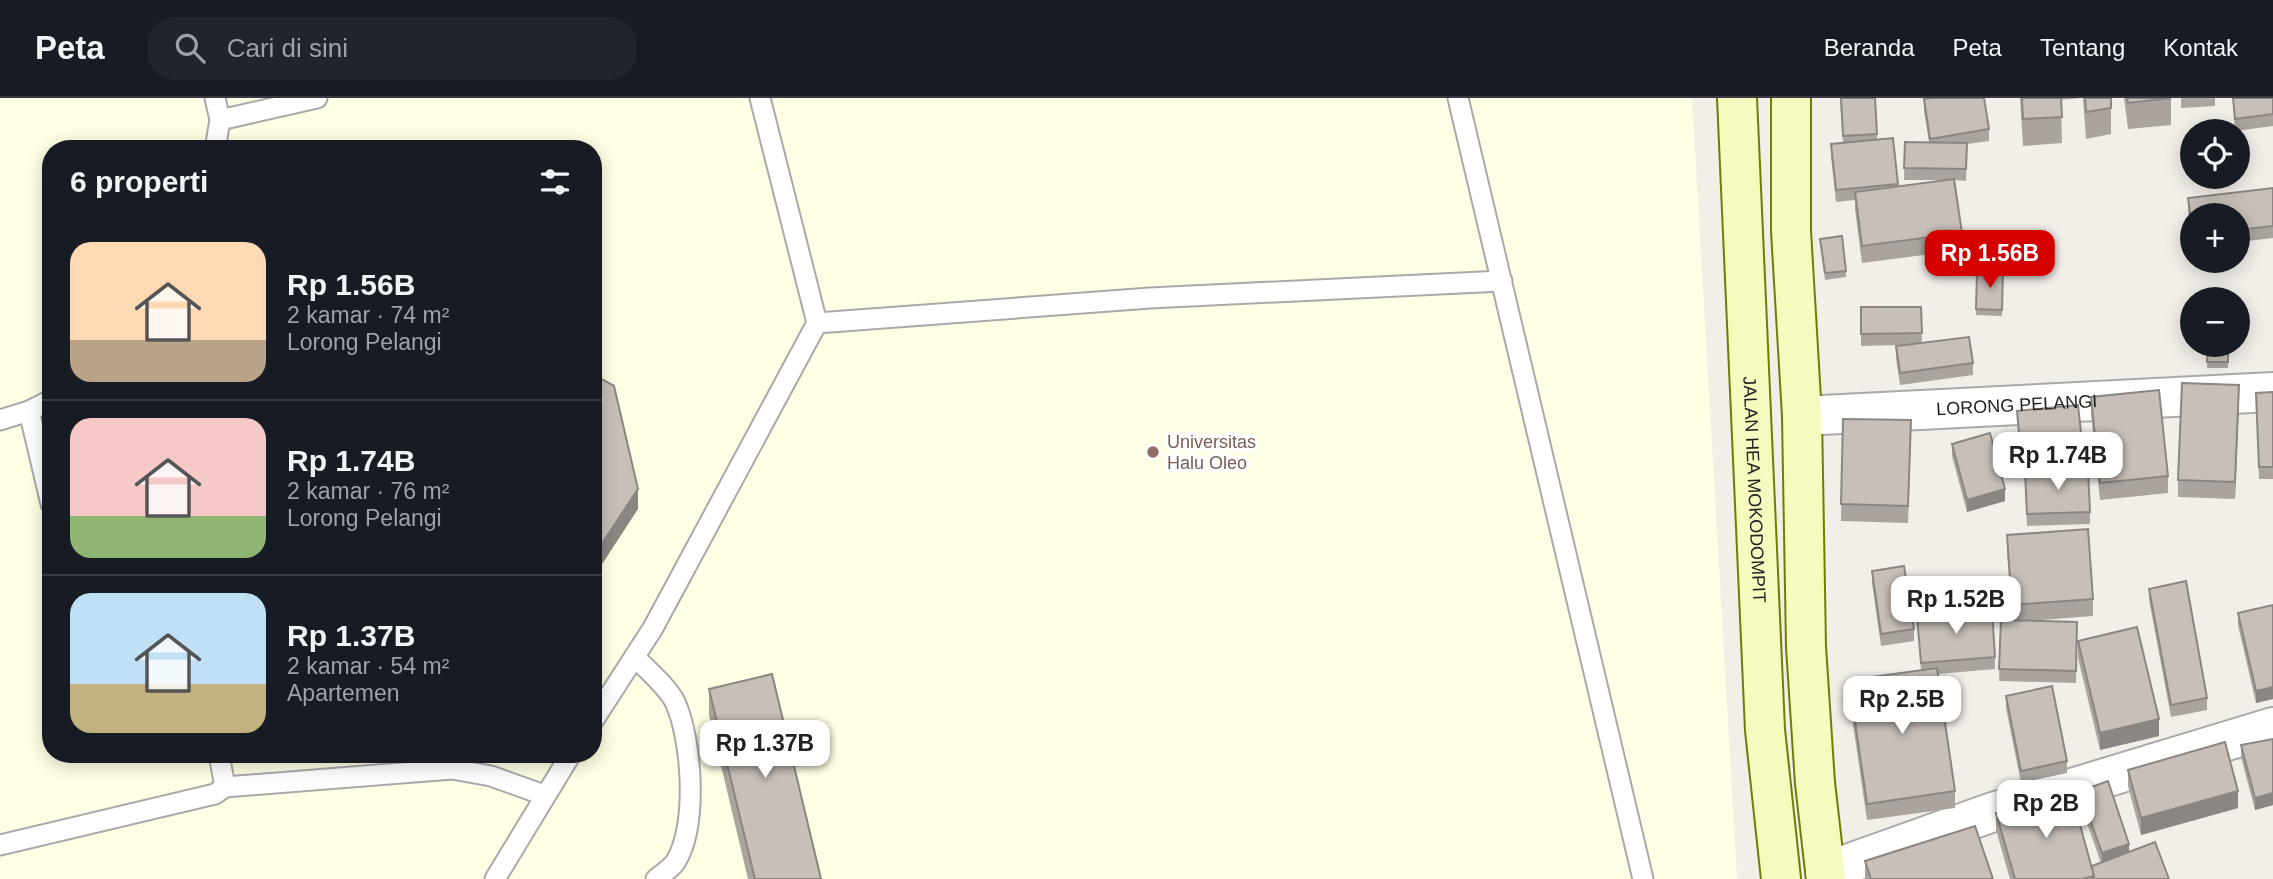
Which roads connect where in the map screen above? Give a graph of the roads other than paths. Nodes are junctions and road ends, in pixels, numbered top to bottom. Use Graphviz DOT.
graph roads {
  1 [pos="215,98"];
  2 [pos="317,98"];
  3 [pos="760,98"];
  4 [pos="1458,98"];
  5 [pos="1737,98"];
  6 [pos="1791,98"];
  7 [pos="220,120"];
  8 [pos="217,140"];
  9 [pos="1502,281"];
  10 [pos="817,323"];
  11 [pos="2273,392"];
  12 [pos="42,404"];
  13 [pos="29,411"];
  14 [pos="1802,416"];
  15 [pos="0,419"];
  16 [pos="42,466"];
  17 [pos="1754,507"];
  18 [pos="1805,510"];
  19 [pos="635,657"];
  20 [pos="602,707"];
  21 [pos="2273,727"];
  22 [pos="221,763"];
  23 [pos="565,763"];
  24 [pos="225,787"];
  25 [pos="544,795"];
  26 [pos="0,845"];
  27 [pos="1826,875"];
  28 [pos="495,879"];
  29 [pos="656,879"];
  30 [pos="1643,879"];
  31 [pos="1781,879"];
  1 -- 7 [label="lane"];
  2 -- 7 [label="lane"];
  3 -- 10 [label="lane"];
  4 -- 9 [label="lane"];
  5 -- 17 [label="street, JALAN HEA MOKODOMPIT"];
  6 -- 14 [label="street"];
  7 -- 8 [label="lane"];
  9 -- 10 [label="lane"];
  9 -- 30 [label="lane"];
  10 -- 19 [label="lane"];
  11 -- 14 [label="street, LORONG PELANGI"];
  12 -- 13 [label="lane"];
  13 -- 15 [label="lane"];
  13 -- 16 [label="lane"];
  14 -- 18 [label="street"];
  17 -- 18 [label="street"];
  17 -- 31 [label="street, JALAN HEA MOKODOMPIT"];
  18 -- 27 [label="street"];
  19 -- 20 [label="lane"];
  19 -- 29 [label="lane"];
  21 -- 27 [label="street"];
  22 -- 24 [label="lane"];
  23 -- 25 [label="lane"];
  24 -- 25 [label="lane"];
  24 -- 26 [label="lane"];
  25 -- 28 [label="lane"];
}
